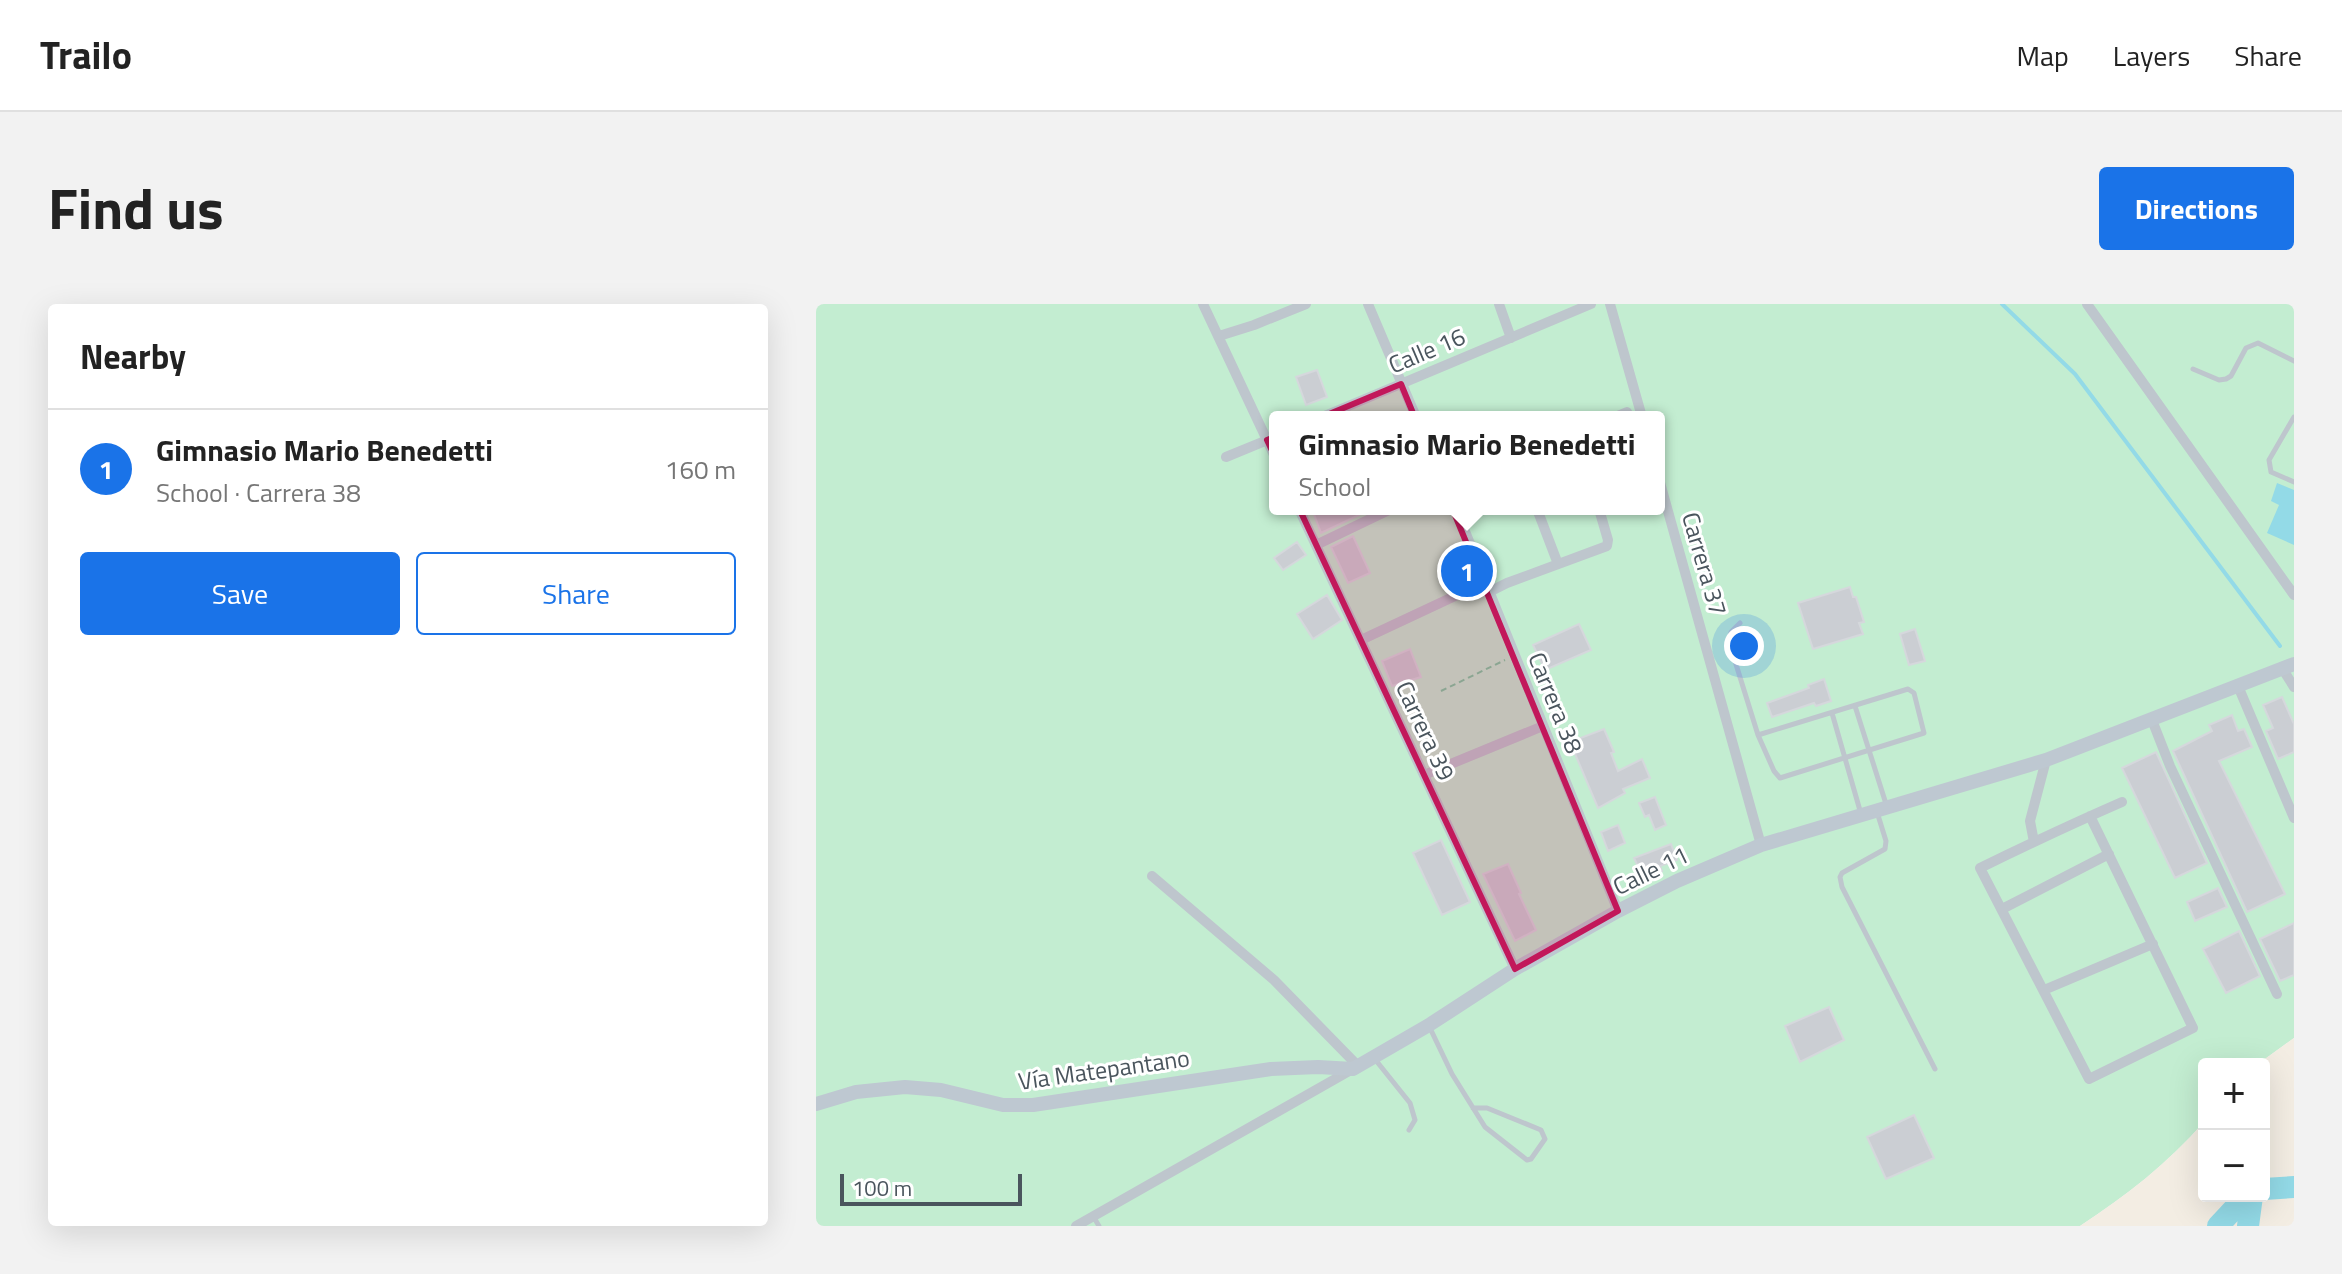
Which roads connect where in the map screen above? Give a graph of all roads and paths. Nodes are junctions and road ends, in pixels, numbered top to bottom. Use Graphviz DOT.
graph roads {
  1 [pos="1203,304"];
  2 [pos="1306,304"];
  3 [pos="1368,304"];
  4 [pos="1499,304"];
  5 [pos="1591,304"];
  6 [pos="1610,304"];
  7 [pos="2087,304"];
  8 [pos="1219,336"];
  9 [pos="1511,338"];
  10 [pos="2294,361"];
  11 [pos="2193,369"];
  12 [pos="1401,384"];
  13 [pos="1336,411"];
  14 [pos="1413,411"];
  15 [pos="1640,411"];
  16 [pos="2294,417"];
  17 [pos="1269,434"];
  18 [pos="1269,439"];
  19 [pos="1226,457"];
  20 [pos="2294,482"];
  21 [pos="1665,501"];
  22 [pos="1302,515"];
  23 [pos="1378,515"];
  24 [pos="1459,515"];
  25 [pos="1539,515"];
  26 [pos="1601,515"];
  27 [pos="1316,545"];
  28 [pos="1558,564"];
  29 [pos="1489,586"];
  30 [pos="2294,595"];
  31 [pos="1740,623"];
  32 [pos="1361,640"];
  33 [pos="1514,656"];
  34 [pos="2288,666"];
  35 [pos="2238,686"];
  36 [pos="2294,687"];
  37 [pos="1441,691"];
  38 [pos="1855,706"];
  39 [pos="1832,713"];
  40 [pos="2152,720"];
  41 [pos="1543,726"];
  42 [pos="1758,735"];
  43 [pos="1869,750"];
  44 [pos="1845,758"];
  45 [pos="2046,760"];
  46 [pos="1424,775"];
  47 [pos="2122,802"];
  48 [pos="1875,811"];
  49 [pos="2090,816"];
  50 [pos="2294,818"];
  51 [pos="2034,842"];
  52 [pos="1761,845"];
  53 [pos="2109,854"];
  54 [pos="1152,876"];
  55 [pos="2002,909"];
  56 [pos="1618,911"];
  57 [pos="2153,944"];
  58 [pos="1515,969"];
  59 [pos="2044,990"];
  60 [pos="2277,994"];
  61 [pos="1429,1025"];
  62 [pos="1374,1057"];
  63 [pos="1355,1068"];
  64 [pos="1935,1069"];
  65 [pos="816,1104"];
  66 [pos="1473,1108"];
  67 [pos="1409,1130"];
  68 [pos="1093,1215"];
  69 [pos="1076,1226"];
  70 [pos="1099,1226"];
  1 -- 8 [label="street"];
  2 -- 8 [label="street"];
  3 -- 12 [label="street"];
  4 -- 9 [label="street"];
  5 -- 9 [label="street, Calle 16"];
  6 -- 15 [label="street"];
  7 -- 30 [label="street"];
  8 -- 17 [label="street"];
  9 -- 12 [label="street, Calle 16"];
  10 -- 11 [label="lane"];
  12 -- 13 [label="street, Calle 16"];
  12 -- 14 [label="street"];
  16 -- 20 [label="lane"];
  18 -- 19 [label="street"];
  21 -- 52 [label="street, Carrera 37"];
  22 -- 27 [label="street, Carrera 39"];
  23 -- 27 [label="street"];
  24 -- 29 [label="street, Carrera 38"];
  25 -- 28 [label="street"];
  26 -- 28 [label="street"];
  27 -- 32 [label="street, Carrera 39"];
  28 -- 29 [label="street"];
  29 -- 32 [label="street"];
  29 -- 33 [label="street, Carrera 38"];
  31 -- 42 [label="lane"];
  32 -- 46 [label="street, Carrera 39"];
  33 -- 37 [label="path"];
  33 -- 41 [label="street, Carrera 38"];
  34 -- 35 [label="main road, Calle 11"];
  34 -- 36 [label="street"];
  35 -- 40 [label="main road, Calle 11"];
  35 -- 50 [label="street"];
  38 -- 39 [label="lane"];
  38 -- 43 [label="lane"];
  38 -- 43 [label="lane"];
  39 -- 42 [label="lane"];
  39 -- 44 [label="lane"];
  40 -- 45 [label="main road, Calle 11"];
  40 -- 60 [label="street"];
  41 -- 46 [label="street"];
  41 -- 56 [label="street, Carrera 38"];
  42 -- 44 [label="lane"];
  43 -- 44 [label="lane"];
  43 -- 48 [label="lane"];
  44 -- 48 [label="lane"];
  45 -- 48 [label="main road, Calle 11"];
  45 -- 51 [label="street"];
  46 -- 58 [label="street, Carrera 39"];
  47 -- 49 [label="street"];
  48 -- 52 [label="main road, Calle 11"];
  48 -- 64 [label="lane"];
  49 -- 51 [label="street"];
  49 -- 53 [label="street"];
  51 -- 55 [label="street"];
  52 -- 56 [label="main road, Calle 11"];
  53 -- 55 [label="street"];
  53 -- 57 [label="street"];
  54 -- 63 [label="street"];
  55 -- 59 [label="street"];
  56 -- 58 [label="main road, Calle 11"];
  57 -- 59 [label="street"];
  57 -- 59 [label="street"];
  58 -- 61 [label="main road, Calle 11"];
  61 -- 62 [label="main road, Calle 11"];
  61 -- 66 [label="lane"];
  62 -- 63 [label="main road, Calle 11"];
  62 -- 67 [label="lane"];
  63 -- 65 [label="main road, Vía Matepantano"];
  63 -- 68 [label="street, Calle 11"];
  66 -- 66 [label="lane"];
  68 -- 69 [label="street, Calle 11"];
  68 -- 70 [label="lane"];
}
